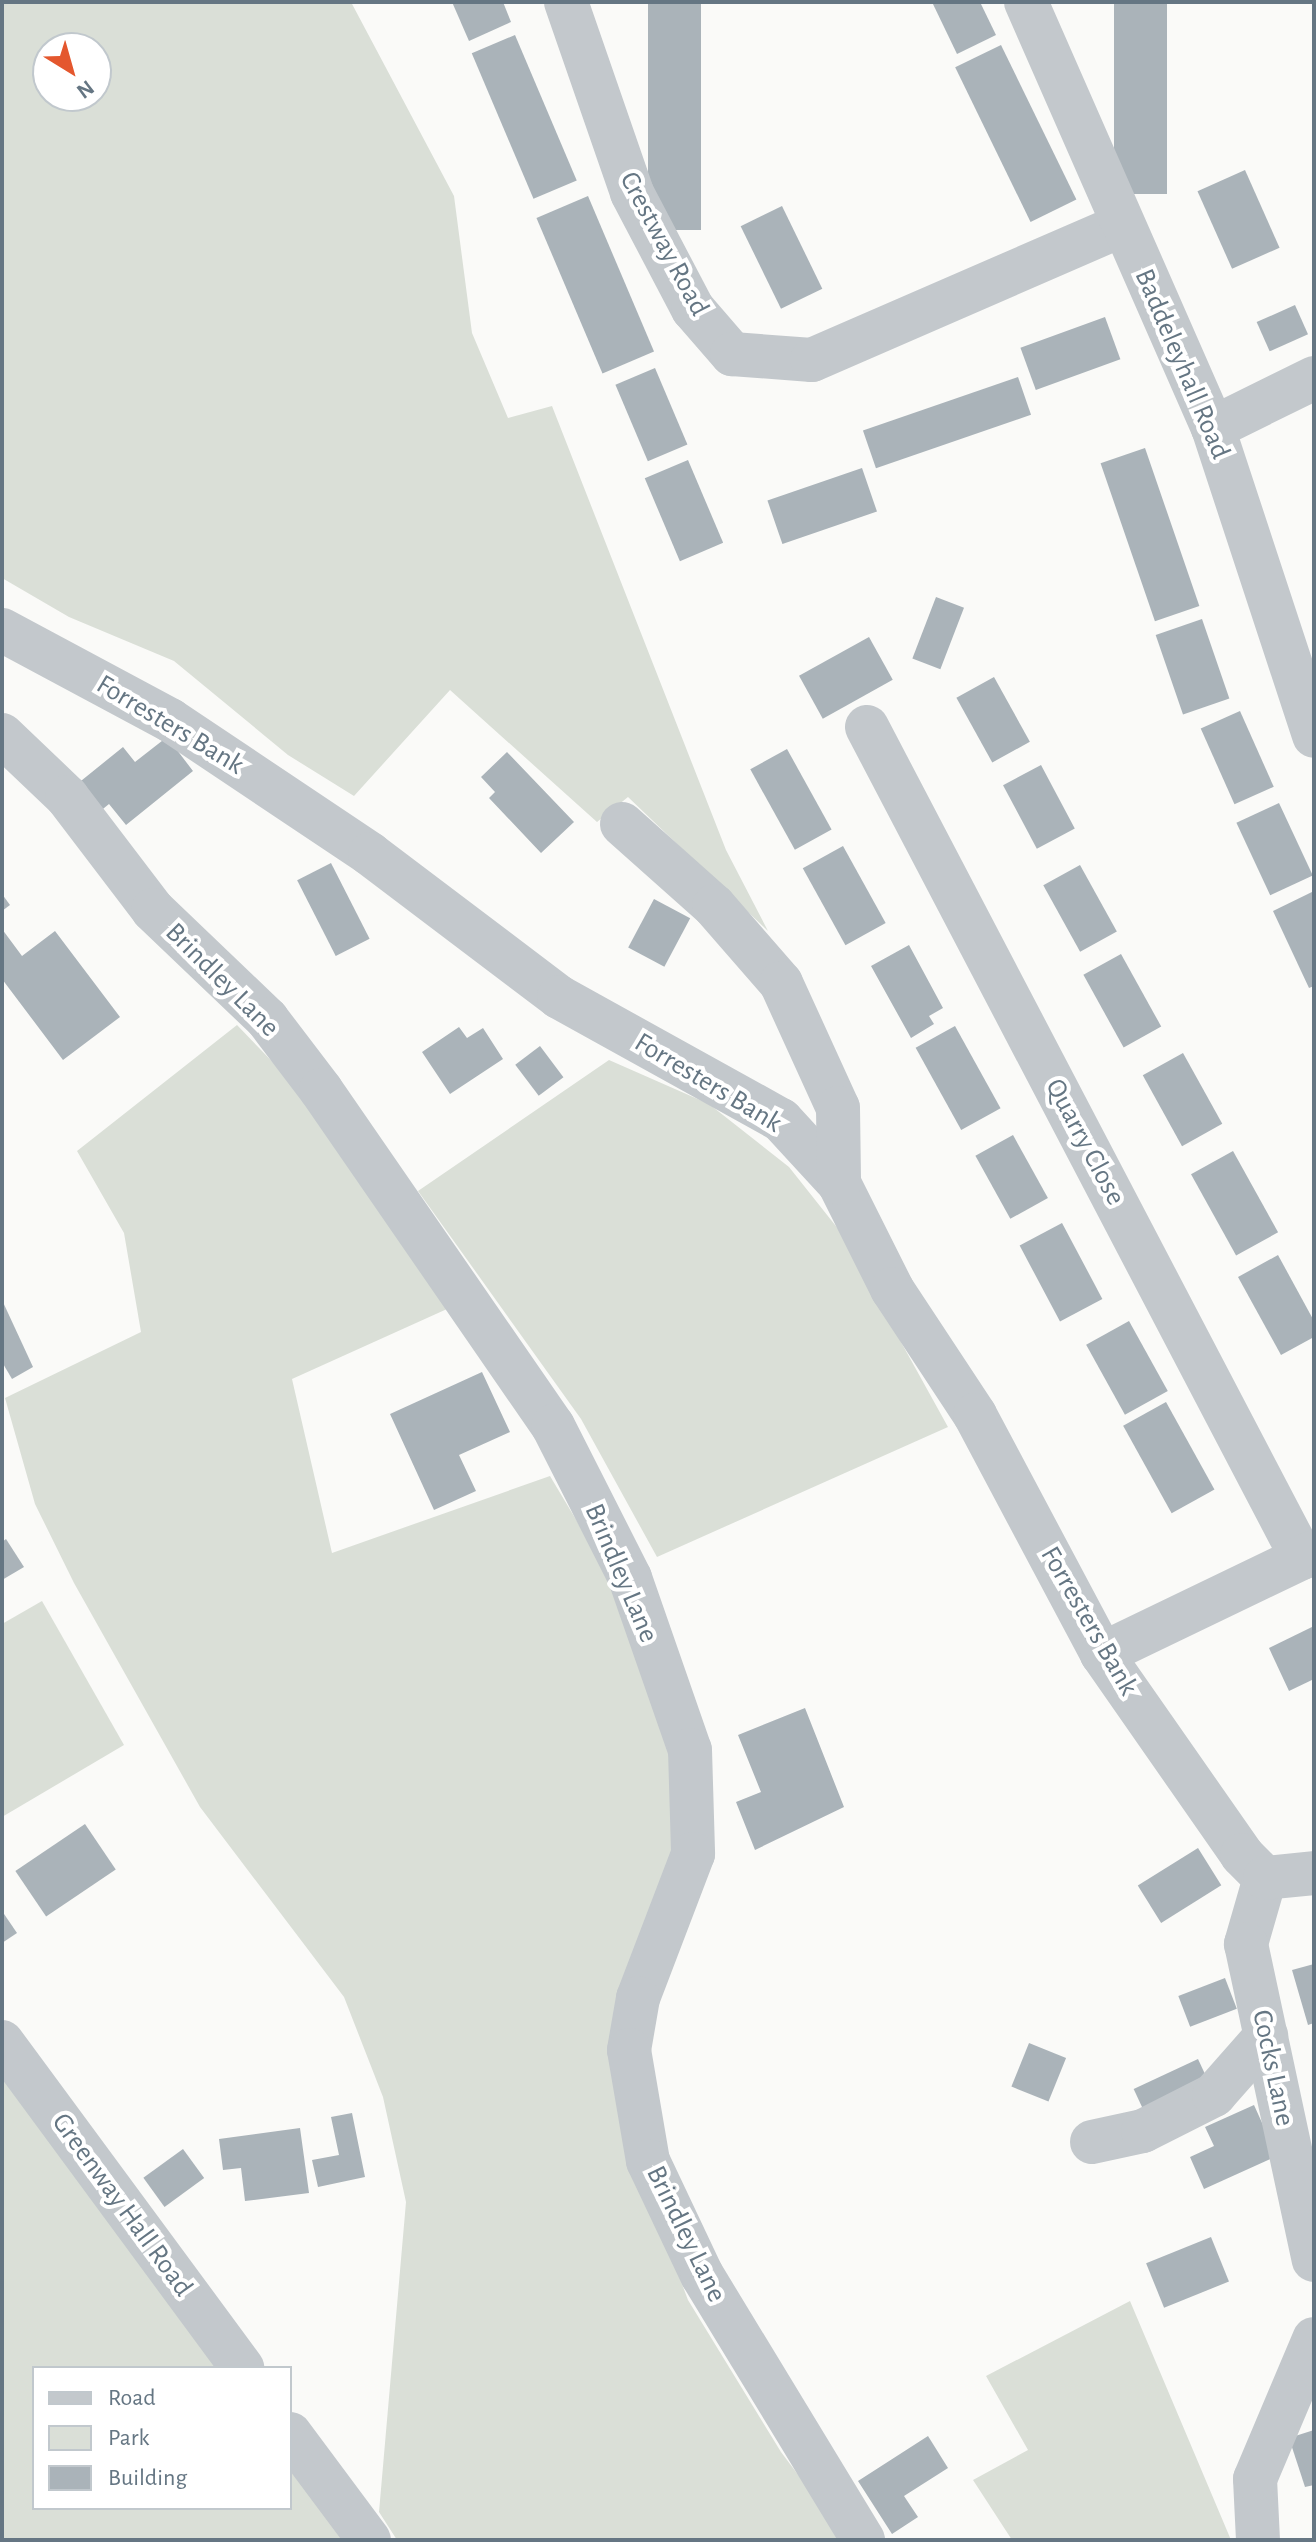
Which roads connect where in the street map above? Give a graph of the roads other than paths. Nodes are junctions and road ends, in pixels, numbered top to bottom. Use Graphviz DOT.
graph roads {
  1 [pos="566,2"];
  2 [pos="1026,2"];
  3 [pos="1123,225"];
  4 [pos="1314,378"];
  5 [pos="1213,428"];
  6 [pos="2,630"];
  7 [pos="867,727"];
  8 [pos="2,735"];
  9 [pos="1314,736"];
  10 [pos="622,824"];
  11 [pos="839,1183"];
  12 [pos="1308,1555"];
  13 [pos="1102,1654"];
  14 [pos="1314,1873"];
  15 [pos="1265,1878"];
  16 [pos="1266,2036"];
  17 [pos="2,2042"];
  18 [pos="1092,2142"];
  19 [pos="1314,2260"];
  20 [pos="1314,2339"];
  21 [pos="241,2366"];
  22 [pos="292,2437"];
  23 [pos="369,2540"];
  24 [pos="863,2540"];
  25 [pos="1258,2540"];
  1 -- 3 [label="street, Crestway Road"];
  2 -- 3 [label="street, Baddeleyhall Road"];
  3 -- 5 [label="street, Baddeleyhall Road"];
  4 -- 5 [label="street"];
  5 -- 9 [label="street, Baddeleyhall Road"];
  6 -- 11 [label="street, Forresters Bank"];
  7 -- 12 [label="street, Quarry Close"];
  8 -- 24 [label="street, Brindley Lane"];
  10 -- 11 [label="street"];
  11 -- 13 [label="street, Forresters Bank"];
  12 -- 13 [label="street"];
  13 -- 15 [label="street, Forresters Bank"];
  14 -- 15 [label="street"];
  15 -- 16 [label="street, Cocks Lane"];
  16 -- 18 [label="street"];
  16 -- 19 [label="street, Cocks Lane"];
  17 -- 21 [label="street, Greenway Hall Road"];
  20 -- 25 [label="street"];
  22 -- 23 [label="street"];
}
